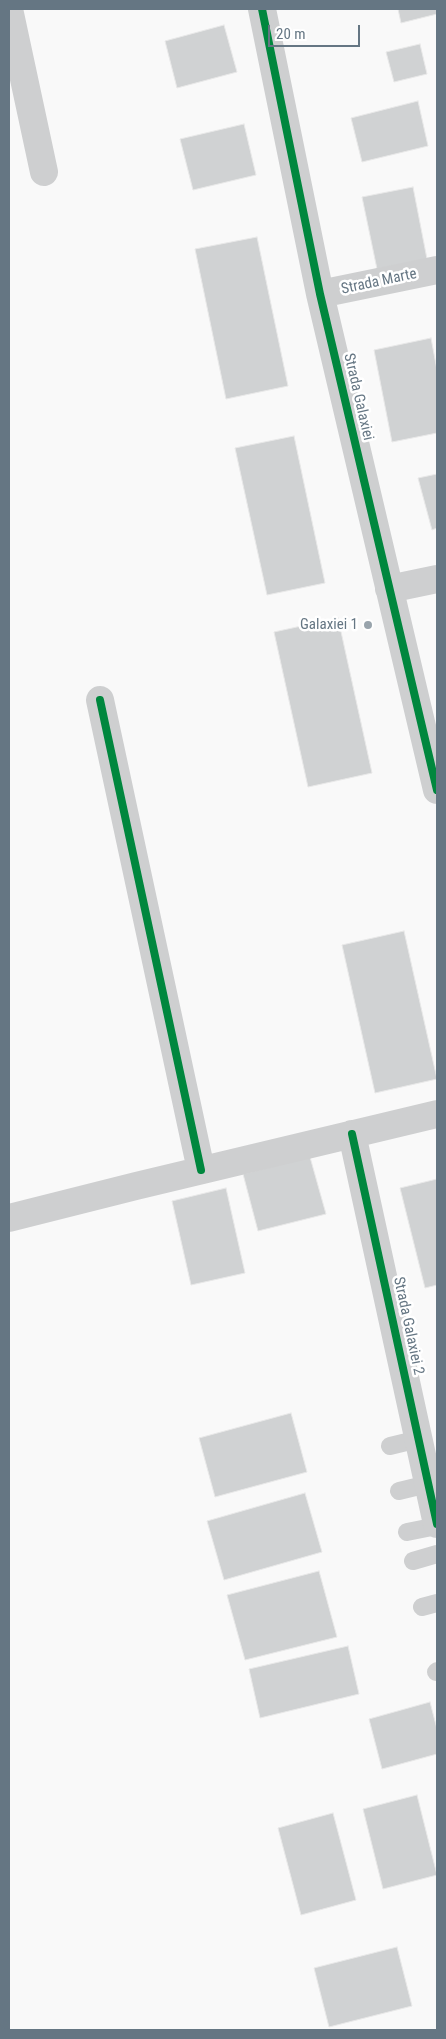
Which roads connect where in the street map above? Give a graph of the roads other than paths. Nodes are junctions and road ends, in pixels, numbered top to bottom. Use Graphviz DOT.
graph roads {
  1 [pos="9,9"];
  2 [pos="262,9"];
  3 [pos="44,172"];
  4 [pos="437,270"];
  5 [pos="320,294"];
  6 [pos="437,579"];
  7 [pos="389,589"];
  8 [pos="100,700"];
  9 [pos="437,790"];
  10 [pos="437,1114"];
  11 [pos="352,1134"];
  12 [pos="201,1170"];
  13 [pos="9,1218"];
  14 [pos="419,1440"];
  15 [pos="390,1446"];
  16 [pos="428,1484"];
  17 [pos="399,1490"];
  18 [pos="437,1525"];
  19 [pos="408,1532"];
  20 [pos="437,1554"];
  21 [pos="413,1561"];
  1 -- 3 [label="street"];
  2 -- 5 [label="street, Strada Galaxiei"];
  4 -- 5 [label="street, Strada Marte"];
  5 -- 7 [label="street, Strada Galaxiei"];
  6 -- 7 [label="street"];
  7 -- 9 [label="street, Strada Galaxiei"];
  8 -- 12 [label="street"];
  10 -- 11 [label="street"];
  11 -- 12 [label="street"];
  11 -- 14 [label="street, Strada Galaxiei 2"];
  12 -- 13 [label="street"];
  14 -- 15 [label="lane"];
  14 -- 16 [label="street, Strada Galaxiei 2"];
  16 -- 17 [label="lane"];
  16 -- 18 [label="street, Strada Galaxiei 2"];
  18 -- 19 [label="lane"];
  20 -- 21 [label="lane"];
}
